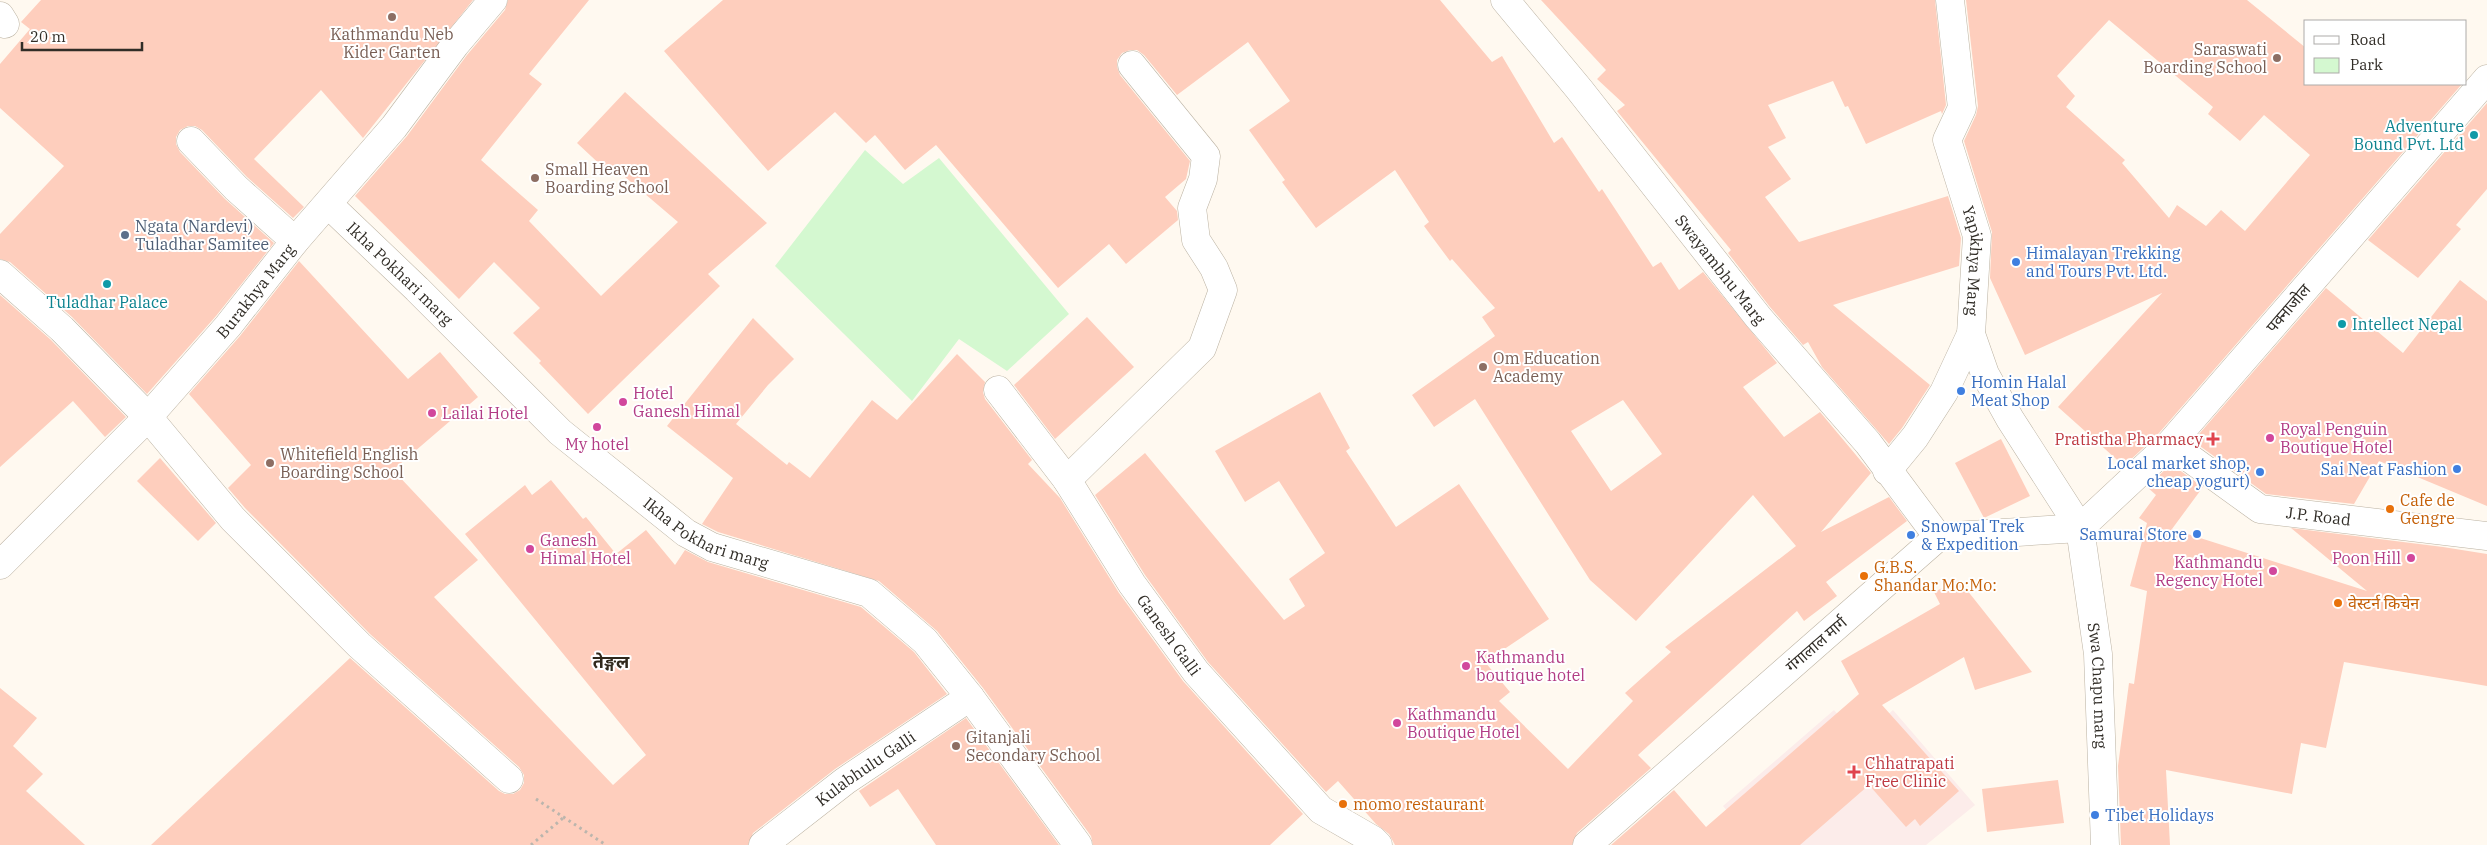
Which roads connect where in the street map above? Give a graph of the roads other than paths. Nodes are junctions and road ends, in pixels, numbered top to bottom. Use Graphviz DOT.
graph roads {
  1 [pos="492,0"];
  2 [pos="1504,0"];
  3 [pos="1950,0"];
  4 [pos="1132,66"];
  5 [pos="2487,80"];
  6 [pos="191,141"];
  7 [pos="328,204"];
  8 [pos="295,241"];
  9 [pos="0,274"];
  10 [pos="1971,334"];
  11 [pos="998,390"];
  12 [pos="148,417"];
  13 [pos="2170,444"];
  14 [pos="1887,471"];
  15 [pos="1067,480"];
  16 [pos="2080,528"];
  17 [pos="2482,529"];
  18 [pos="1938,537"];
  19 [pos="0,564"];
  20 [pos="970,697"];
  21 [pos="509,779"];
  22 [pos="763,845"];
  23 [pos="1078,845"];
  24 [pos="1378,845"];
  25 [pos="1587,845"];
  26 [pos="2105,845"];
  1 -- 7 [label="street, Burakhya Marg"];
  2 -- 14 [label="street, Swayambhu Marg"];
  3 -- 10 [label="street, Yapikhya Marg"];
  4 -- 15 [label="street"];
  5 -- 13 [label="street, पक्नाजोल"];
  6 -- 8 [label="street"];
  7 -- 8 [label="street, Burakhya Marg"];
  7 -- 20 [label="street, Ikha Pokhari marg"];
  8 -- 12 [label="street, Burakhya Marg"];
  9 -- 12 [label="street"];
  10 -- 14 [label="street"];
  10 -- 16 [label="street, Yapikhya Marg"];
  11 -- 15 [label="street, Ganesh Galli"];
  12 -- 19 [label="street, Burakhya Marg"];
  12 -- 21 [label="street"];
  13 -- 16 [label="street, पक्नाजोल"];
  13 -- 17 [label="street, J.P. Road"];
  14 -- 18 [label="street, Swayambhu Marg"];
  15 -- 24 [label="street, Ganesh Galli"];
  16 -- 18 [label="street"];
  16 -- 26 [label="street, Swa Chapu marg"];
  18 -- 25 [label="street, गंगालाल मार्ग"];
  20 -- 22 [label="street, Kulabhulu Galli"];
  20 -- 23 [label="street, Ikha Pokhari marg"];
}
